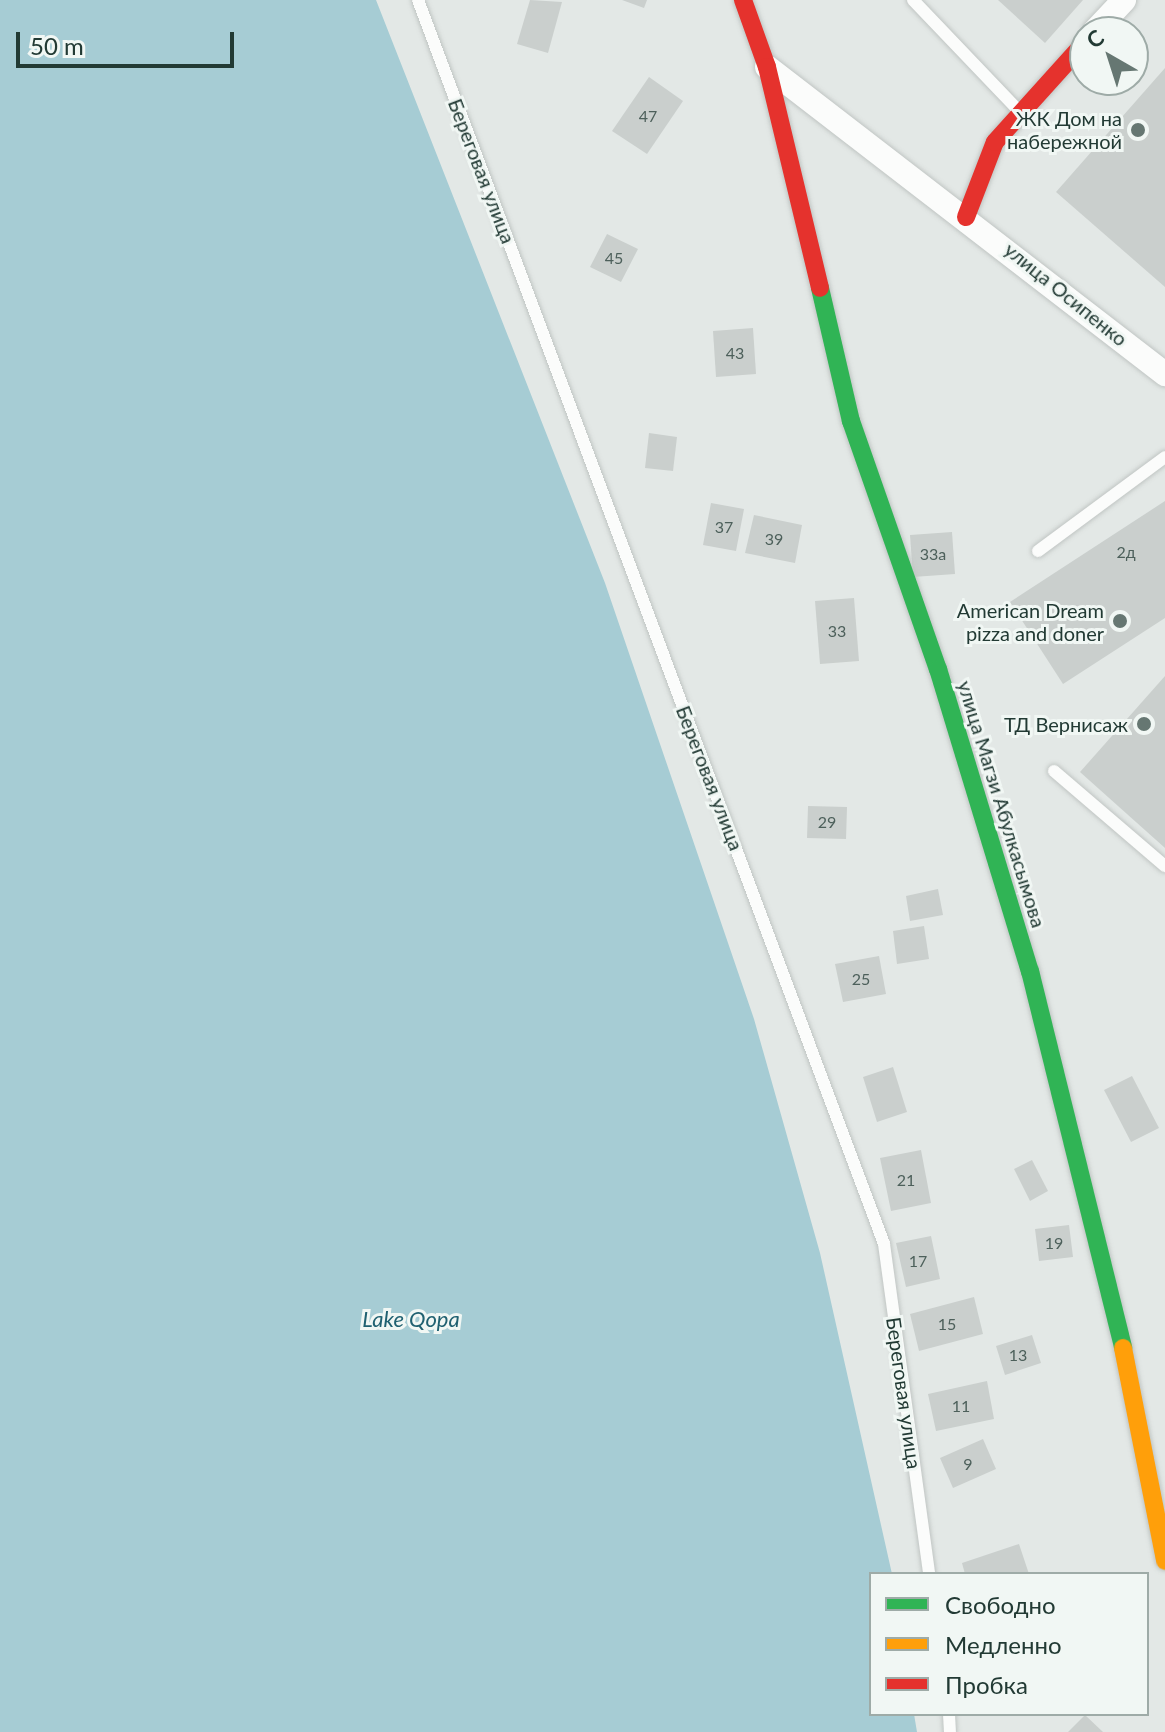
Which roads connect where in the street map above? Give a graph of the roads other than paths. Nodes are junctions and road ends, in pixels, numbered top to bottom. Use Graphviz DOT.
graph roads {
  1 [pos="418,0"];
  2 [pos="743,0"];
  3 [pos="913,0"];
  4 [pos="1124,0"];
  5 [pos="1109,16"];
  6 [pos="1069,59"];
  7 [pos="767,67"];
  8 [pos="1020,112"];
  9 [pos="966,217"];
  10 [pos="1165,374"];
  11 [pos="1165,457"];
  12 [pos="1038,551"];
  13 [pos="1054,771"];
  14 [pos="1165,866"];
  15 [pos="1162,1516"];
  16 [pos="1165,1561"];
  17 [pos="929,1572"];
  1 -- 17 [label="lane, Береговая улица"];
  2 -- 7 [label="street, улица Магзи Абулкасымова"];
  3 -- 8 [label="lane"];
  4 -- 5 [label="street"];
  6 -- 8 [label="street"];
  7 -- 9 [label="street, улица Осипенко"];
  7 -- 15 [label="street, улица Магзи Абулкасымова"];
  8 -- 9 [label="street"];
  9 -- 10 [label="street, улица Осипенко"];
  11 -- 12 [label="lane"];
  13 -- 14 [label="lane"];
  15 -- 16 [label="street, улица Магзи Абулкасымова"];
}
